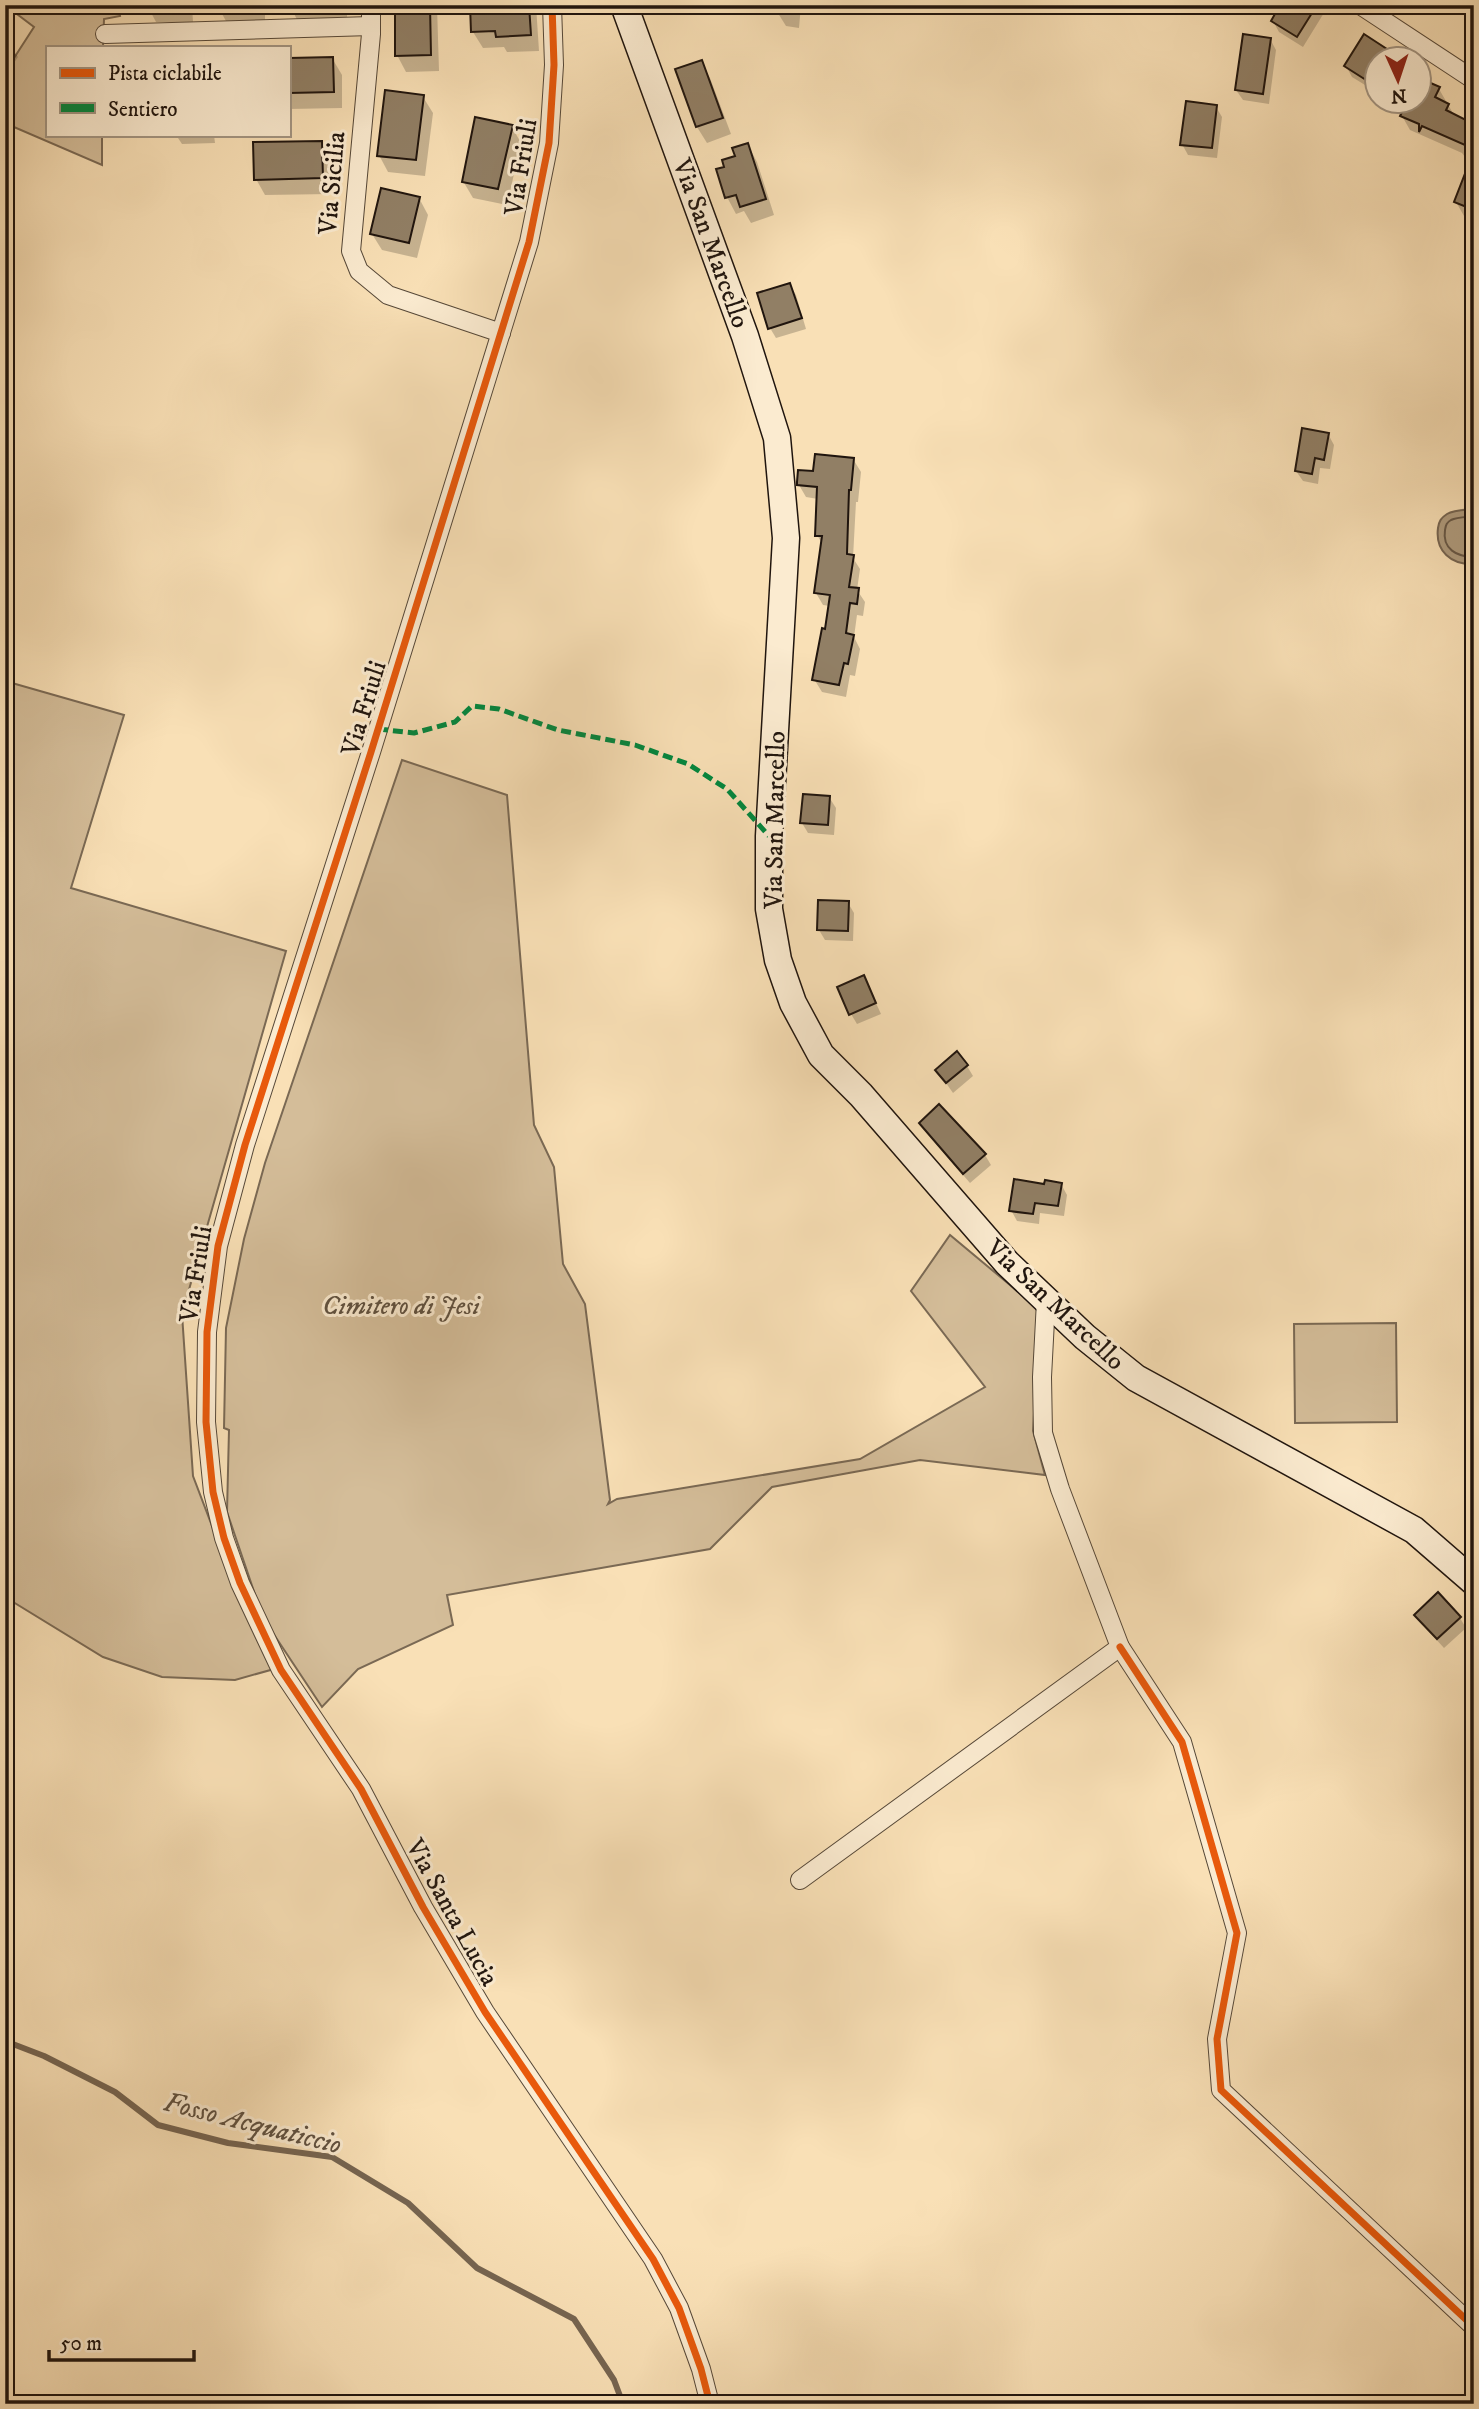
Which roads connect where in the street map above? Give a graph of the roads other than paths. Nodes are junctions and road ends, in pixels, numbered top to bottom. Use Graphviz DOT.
graph roads {
  1 [pos="371,5"];
  2 [pos="552,5"];
  3 [pos="624,5"];
  4 [pos="1360,5"];
  5 [pos="371,26"];
  6 [pos="105,34"];
  7 [pos="1474,80"];
  8 [pos="501,333"];
  9 [pos="1046,1301"];
  10 [pos="206,1422"];
  11 [pos="1474,1582"];
  12 [pos="1120,1647"];
  13 [pos="800,1880"];
  14 [pos="1474,2327"];
  15 [pos="710,2404"];
  1 -- 5 [label="street, Via Sicilia"];
  2 -- 8 [label="street, Via Friuli"];
  3 -- 9 [label="main road, Via San Marcello"];
  4 -- 7 [label="street"];
  5 -- 6 [label="street"];
  5 -- 8 [label="street, Via Sicilia"];
  8 -- 10 [label="street, Via Friuli"];
  9 -- 11 [label="main road, Via San Marcello"];
  9 -- 12 [label="street"];
  10 -- 15 [label="street, Via Santa Lucia"];
  12 -- 13 [label="street"];
  12 -- 14 [label="street"];
}
